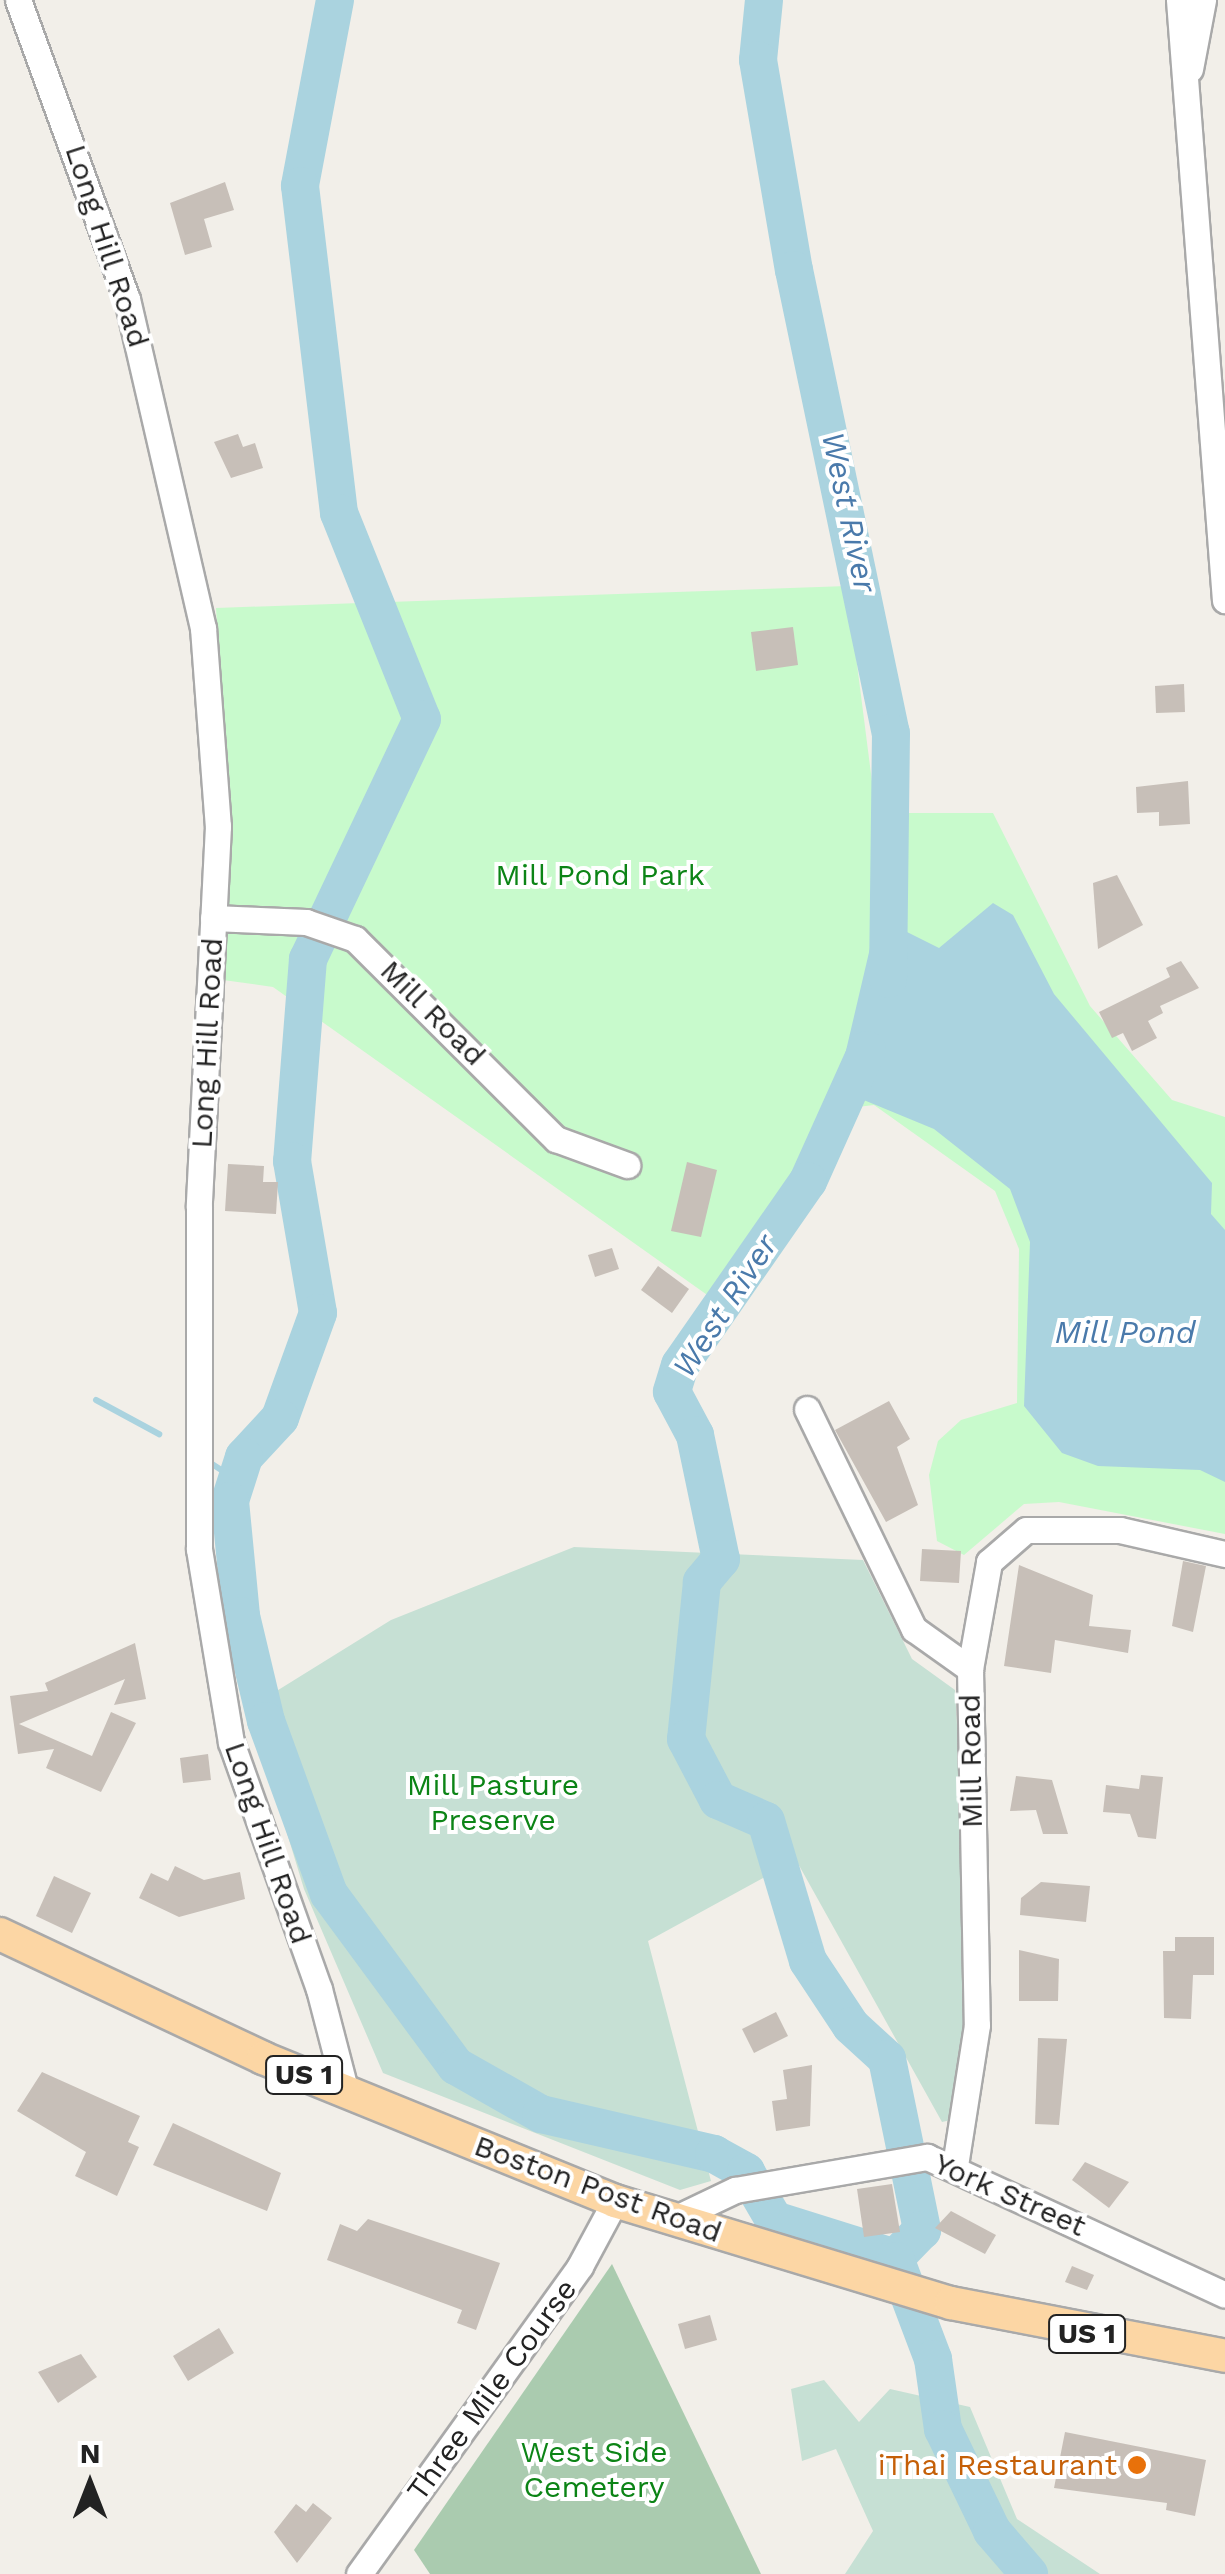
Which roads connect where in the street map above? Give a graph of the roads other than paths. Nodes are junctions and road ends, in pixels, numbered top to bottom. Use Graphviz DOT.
graph roads {
  1 [pos="18,0"];
  2 [pos="1180,0"];
  3 [pos="1203,0"];
  4 [pos="1184,99"];
  5 [pos="1224,586"];
  6 [pos="1225,600"];
  7 [pos="213,918"];
  8 [pos="628,1165"];
  9 [pos="807,1409"];
  10 [pos="1225,1554"];
  11 [pos="970,1668"];
  12 [pos="0,1934"];
  13 [pos="346,2093"];
  14 [pos="955,2165"];
  15 [pos="615,2201"];
  16 [pos="672,2220"];
  17 [pos="1225,2295"];
  18 [pos="1225,2356"];
  19 [pos="359,2574"];
  1 -- 7 [label="street, Long Hill Road"];
  2 -- 4 [label="street"];
  3 -- 4 [label="street"];
  4 -- 5 [label="street"];
  5 -- 6 [label="street"];
  7 -- 8 [label="street, Mill Road"];
  7 -- 13 [label="street, Long Hill Road"];
  9 -- 11 [label="street, Mill Road"];
  10 -- 11 [label="street"];
  11 -- 14 [label="street, Mill Road"];
  12 -- 13 [label="main road, Boston Post Road / US 1"];
  13 -- 15 [label="main road, Boston Post Road / US 1"];
  14 -- 16 [label="street, York Street"];
  14 -- 17 [label="street, York Street"];
  15 -- 16 [label="main road, Boston Post Road / US 1"];
  15 -- 19 [label="street, Three Mile Course"];
  16 -- 18 [label="main road, Boston Post Road / US 1"];
}
